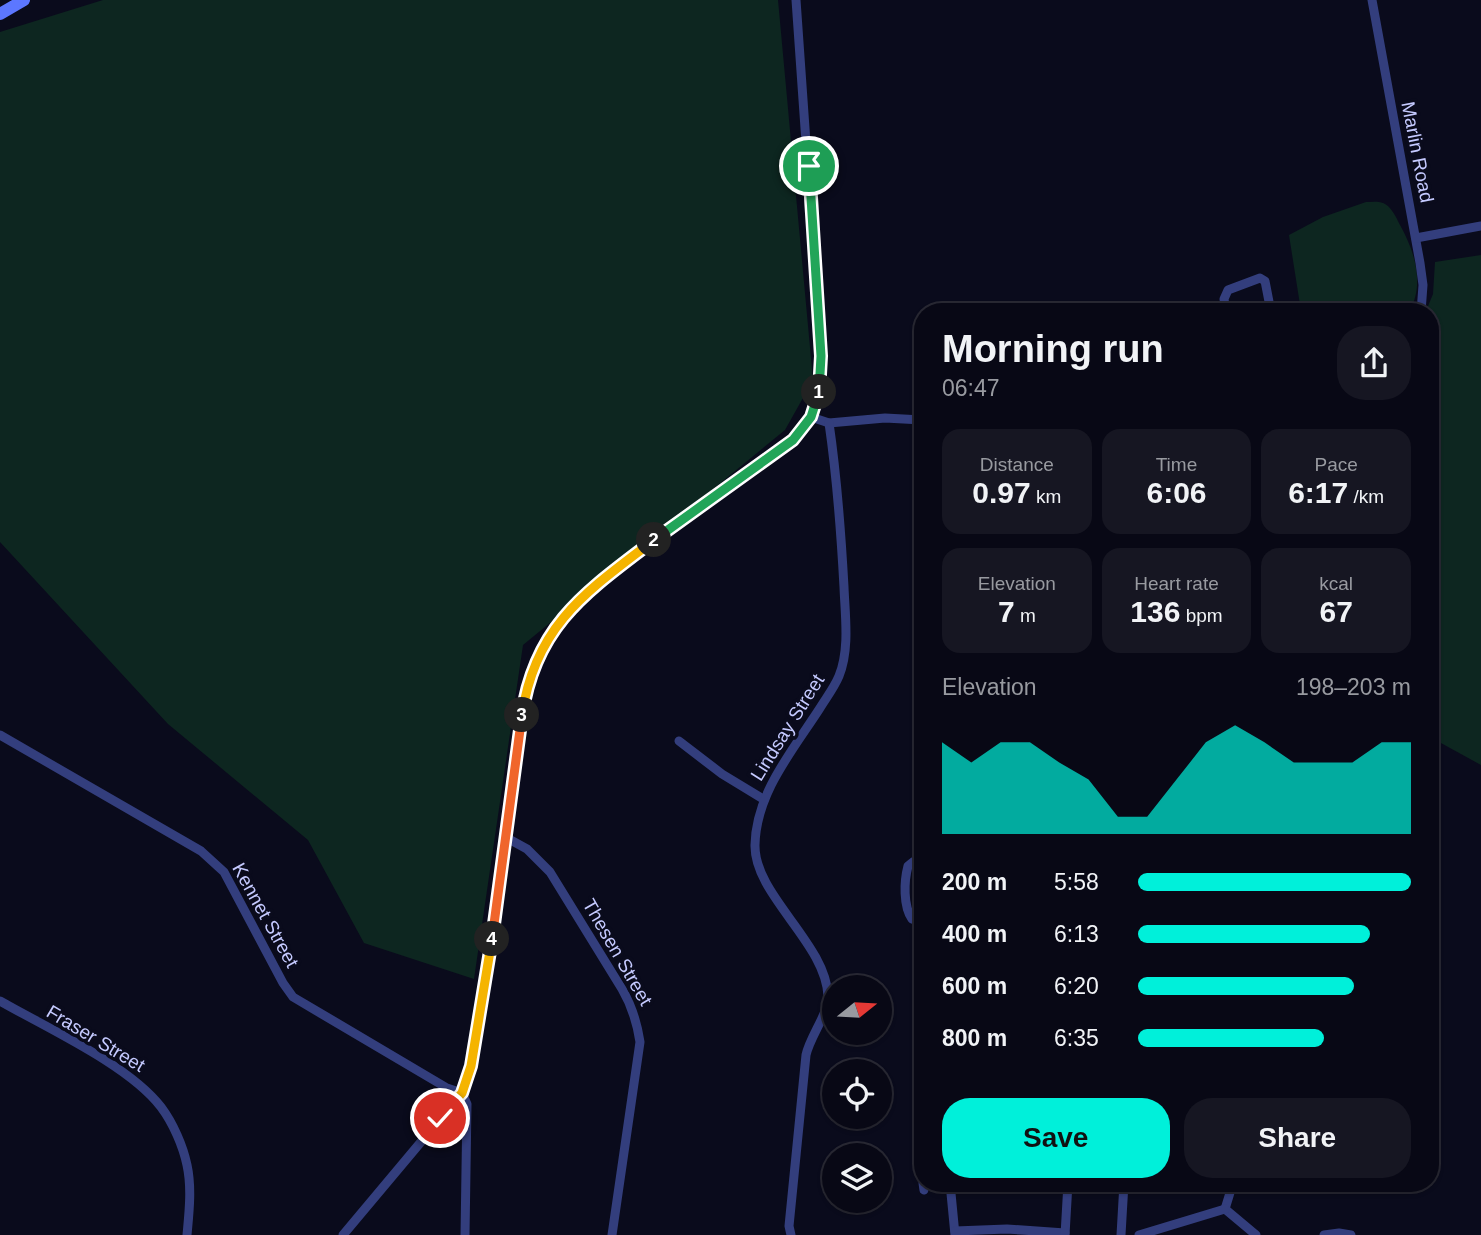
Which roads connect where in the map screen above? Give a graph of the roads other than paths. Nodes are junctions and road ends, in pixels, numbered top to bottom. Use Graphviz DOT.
graph roads {
  1 [pos="24,0"];
  2 [pos="796,0"];
  3 [pos="1372,0"];
  4 [pos="0,15"];
  5 [pos="1481,226"];
  6 [pos="1416,238"];
  7 [pos="1225,303"];
  8 [pos="1269,303"];
  9 [pos="1421,303"];
  10 [pos="811,417"];
  11 [pos="914,420"];
  12 [pos="829,423"];
  13 [pos="0,735"];
  14 [pos="680,741"];
  15 [pos="763,799"];
  16 [pos="507,838"];
  17 [pos="914,862"];
  18 [pos="914,919"];
  19 [pos="0,1001"];
  20 [pos="462,1093"];
  21 [pos="951,1192"];
  22 [pos="1067,1192"];
  23 [pos="1123,1192"];
  24 [pos="1230,1192"];
  25 [pos="1225,1209"];
  26 [pos="790,1230"];
  27 [pos="955,1233"];
  28 [pos="1065,1234"];
  29 [pos="187,1235"];
  30 [pos="343,1235"];
  31 [pos="465,1235"];
  32 [pos="612,1235"];
  33 [pos="783,1235"];
  34 [pos="1121,1235"];
  35 [pos="1139,1235"];
  36 [pos="1256,1235"];
  37 [pos="1324,1235"];
  38 [pos="1351,1235"];
  1 -- 4 [label="street"];
  2 -- 10 [label="street"];
  3 -- 6 [label="street, Marlin Road"];
  5 -- 6 [label="street"];
  6 -- 9 [label="street, Marlin Road"];
  7 -- 8 [label="street"];
  10 -- 12 [label="street"];
  10 -- 16 [label="street"];
  11 -- 12 [label="street"];
  12 -- 15 [label="street, Lindsay Street"];
  13 -- 20 [label="street, Kennet Street"];
  14 -- 15 [label="street"];
  15 -- 26 [label="street, Lindsay Street"];
  16 -- 20 [label="street"];
  16 -- 32 [label="street, Thesen Street"];
  17 -- 18 [label="street"];
  19 -- 29 [label="street, Fraser Street"];
  20 -- 30 [label="street"];
  20 -- 31 [label="street"];
  21 -- 27 [label="street"];
  22 -- 28 [label="street"];
  23 -- 34 [label="street"];
  24 -- 25 [label="street"];
  25 -- 35 [label="street"];
  25 -- 36 [label="street"];
  26 -- 33 [label="street"];
  27 -- 28 [label="street"];
  37 -- 38 [label="street"];
}
